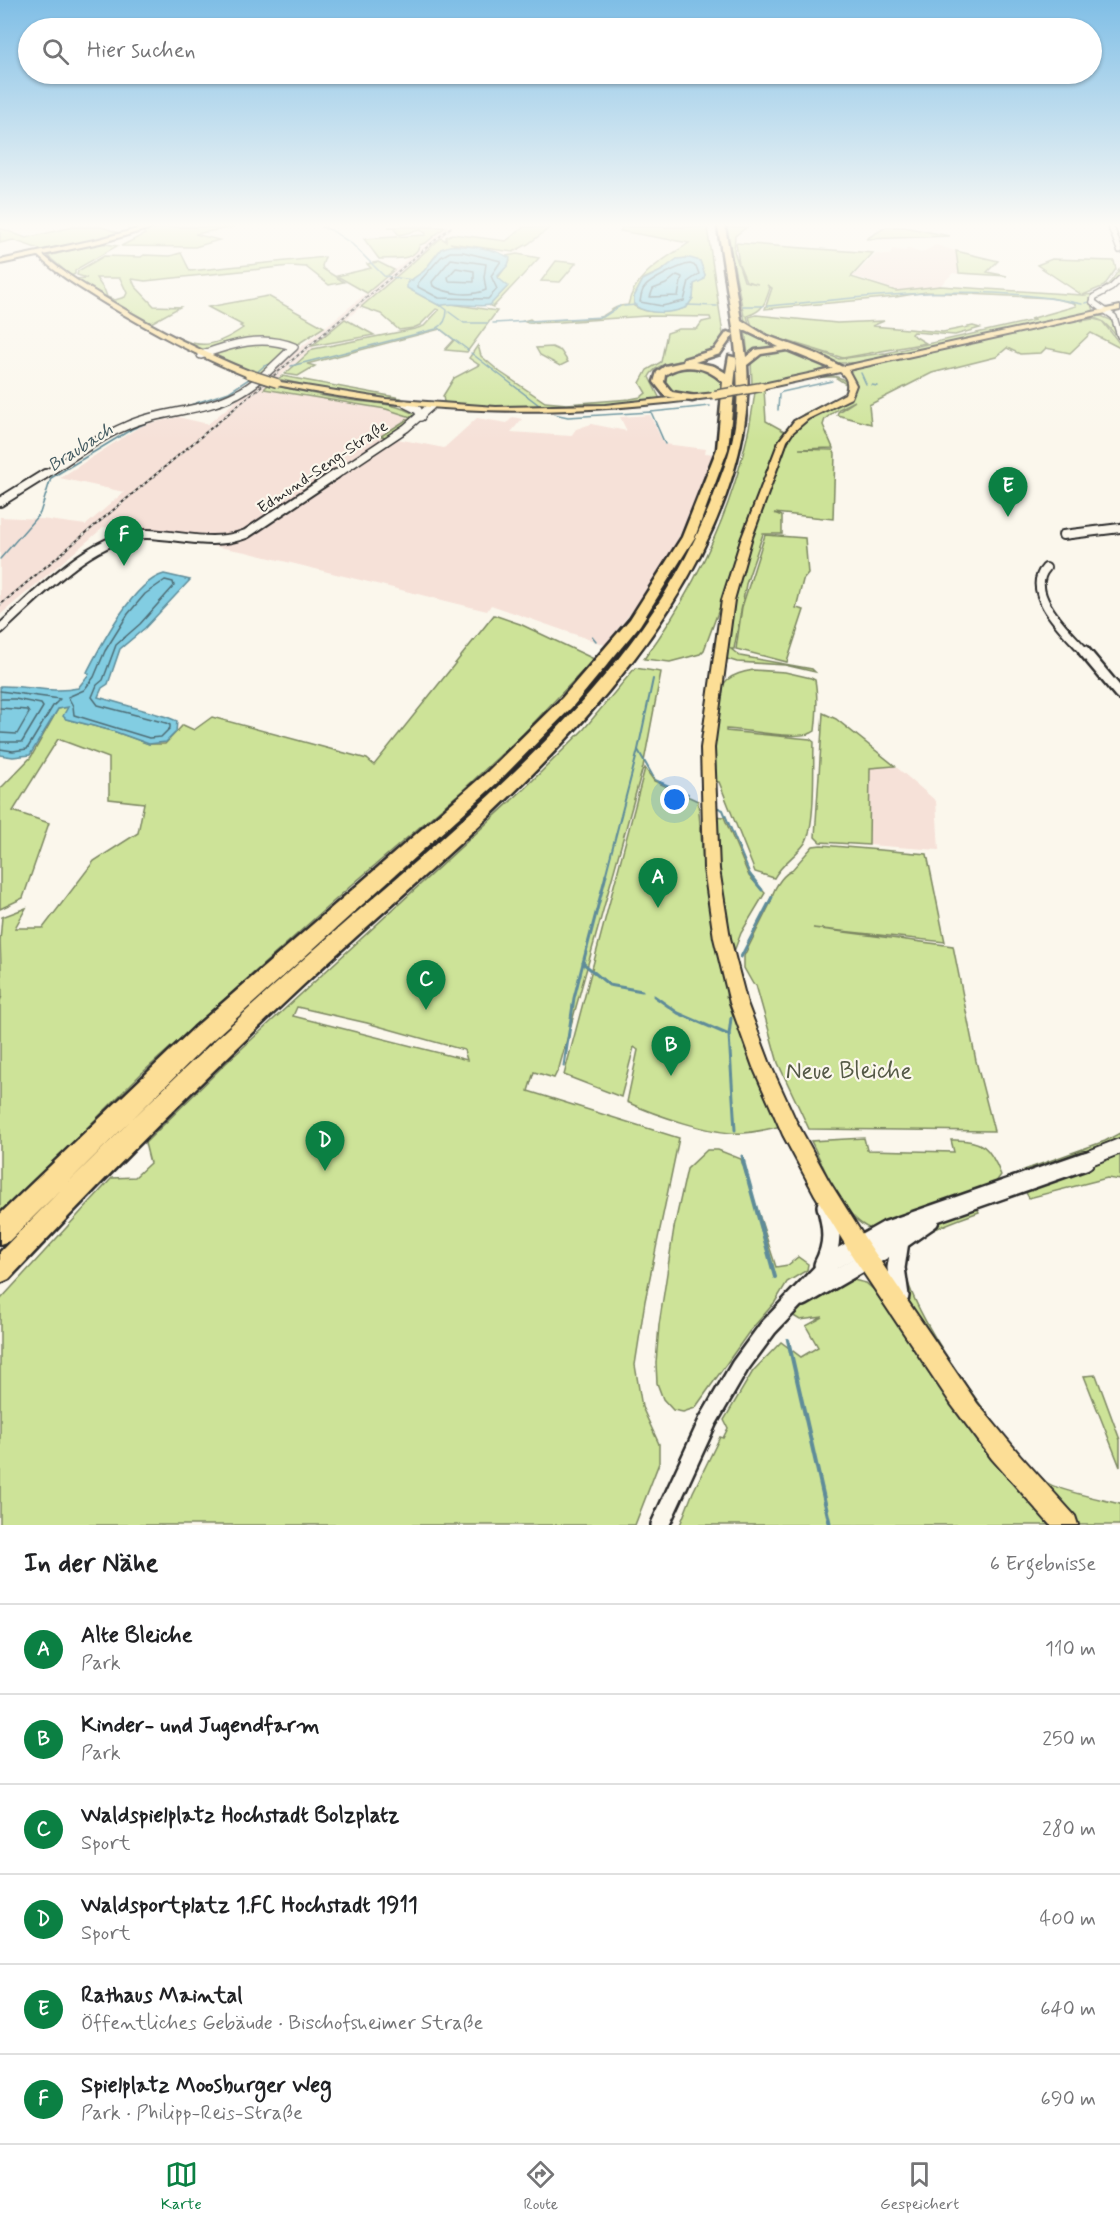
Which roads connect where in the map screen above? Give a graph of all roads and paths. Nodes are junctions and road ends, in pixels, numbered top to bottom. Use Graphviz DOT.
graph roads {
  1 [pos="100,298"];
  2 [pos="724,298"];
  3 [pos="733,298"];
  4 [pos="1094,298"];
  5 [pos="1095,303"];
  6 [pos="1120,307"];
  7 [pos="1088,315"];
  8 [pos="1108,315"];
  9 [pos="738,322"];
  10 [pos="730,334"];
  11 [pos="1120,336"];
  12 [pos="221,348"];
  13 [pos="201,355"];
  14 [pos="217,362"];
  15 [pos="744,363"];
  16 [pos="855,366"];
  17 [pos="838,370"];
  18 [pos="732,389"];
  19 [pos="667,398"];
  20 [pos="692,398"];
  21 [pos="406,404"];
  22 [pos="431,406"];
  23 [pos="421,417"];
  24 [pos="0,502"];
  25 [pos="1120,528"];
  26 [pos="1063,535"];
  27 [pos="1046,568"];
  28 [pos="0,629"];
  29 [pos="1120,694"];
  30 [pos="1120,1146"];
  31 [pos="822,1191"];
  32 [pos="940,1213"];
  33 [pos="0,1232"];
  34 [pos="900,1241"];
  35 [pos="861,1253"];
  36 [pos="0,1270"];
  37 [pos="817,1274"];
  38 [pos="797,1300"];
  39 [pos="912,1327"];
  40 [pos="660,1525"];
  41 [pos="1066,1525"];
  1 -- 13 [label="main road"];
  2 -- 10 [label="highway"];
  3 -- 9 [label="highway"];
  4 -- 5 [label="street"];
  5 -- 6 [label="street"];
  5 -- 8 [label="street"];
  6 -- 8 [label="main road"];
  7 -- 8 [label="main road"];
  7 -- 8 [label="street"];
  7 -- 16 [label="main road"];
  8 -- 11 [label="street"];
  9 -- 15 [label="highway"];
  9 -- 17 [label="highway"];
  10 -- 18 [label="highway"];
  10 -- 19 [label="highway"];
  12 -- 13 [label="street"];
  12 -- 14 [label="street"];
  12 -- 24 [label="street"];
  13 -- 14 [label="main road"];
  14 -- 21 [label="main road, bridge"];
  15 -- 17 [label="highway"];
  15 -- 36 [label="highway"];
  16 -- 17 [label="highway"];
  17 -- 20 [label="main road, bridge"];
  17 -- 31 [label="main road"];
  18 -- 19 [label="highway"];
  18 -- 33 [label="highway"];
  19 -- 20 [label="highway"];
  19 -- 22 [label="main road"];
  21 -- 22 [label="main road"];
  21 -- 23 [label="street"];
  22 -- 23 [label="street, Edmund-Seng-Straße"];
  23 -- 28 [label="street, Edmund-Seng-Straße"];
  25 -- 26 [label="street"];
  27 -- 29 [label="street"];
  30 -- 32 [label="street"];
  31 -- 35 [label="main road"];
  31 -- 37 [label="street"];
  32 -- 34 [label="street"];
  32 -- 35 [label="street"];
  34 -- 35 [label="street"];
  34 -- 39 [label="street"];
  35 -- 37 [label="street"];
  35 -- 38 [label="street"];
  35 -- 39 [label="main road"];
  37 -- 38 [label="street"];
  38 -- 40 [label="street"];
  39 -- 41 [label="main road"];
}
